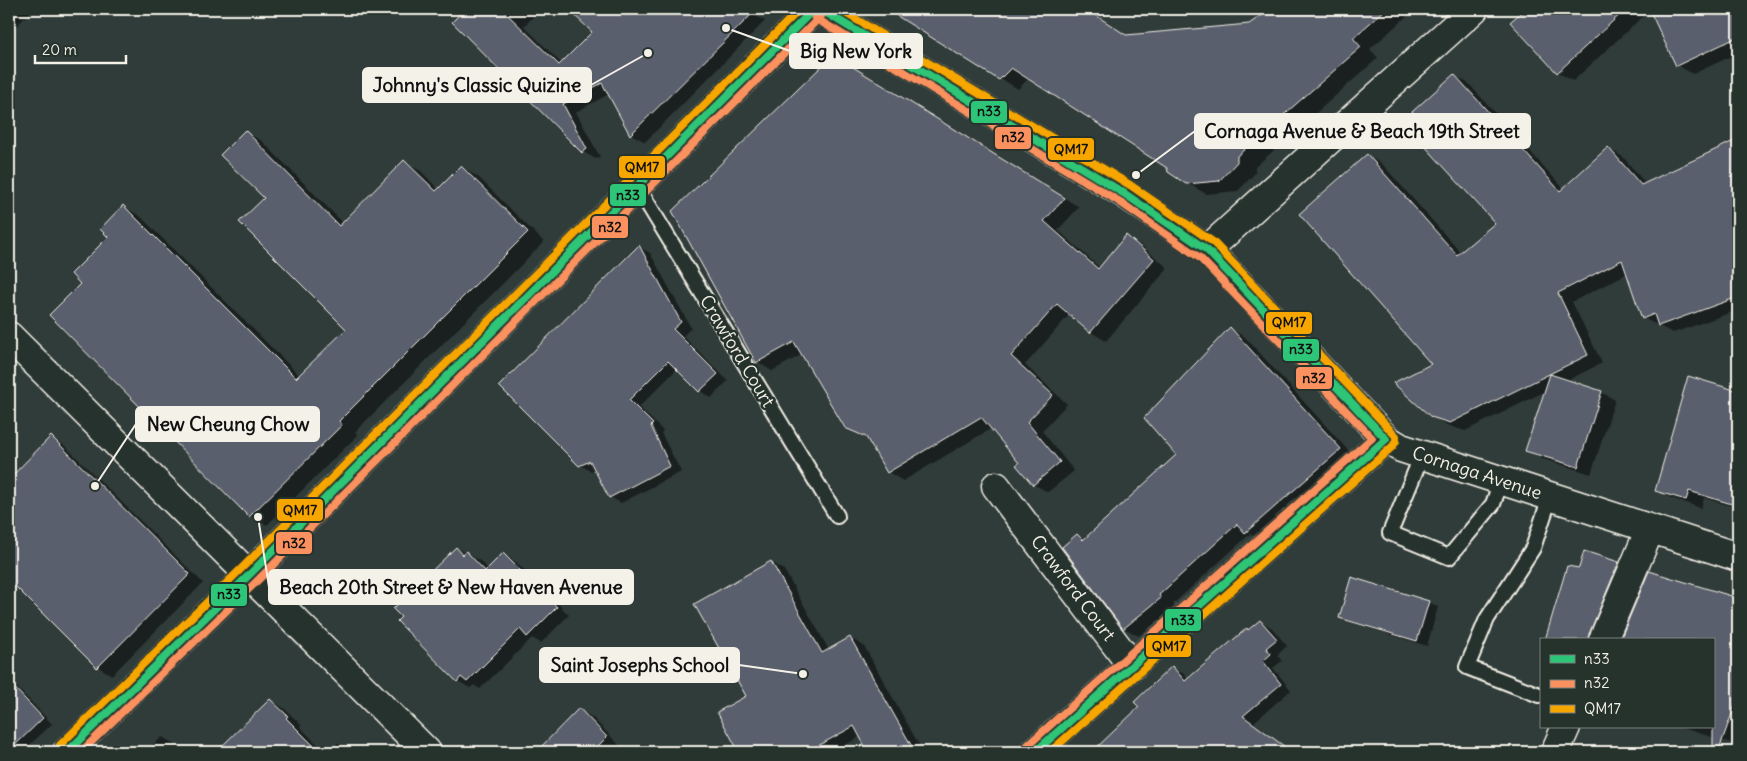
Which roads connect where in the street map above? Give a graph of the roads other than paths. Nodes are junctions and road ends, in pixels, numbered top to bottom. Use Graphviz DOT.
graph roads {
  1 [pos="814,9"];
  2 [pos="820,9"];
  3 [pos="1474,9"];
  4 [pos="638,186"];
  5 [pos="1208,250"];
  6 [pos="9,336"];
  7 [pos="1386,439"];
  8 [pos="1422,455"];
  9 [pos="1501,481"];
  10 [pos="996,486"];
  11 [pos="1550,497"];
  12 [pos="837,516"];
  13 [pos="1650,529"];
  14 [pos="1738,556"];
  15 [pos="248,576"];
  16 [pos="1604,638"];
  17 [pos="1132,666"];
  18 [pos="1539,695"];
  19 [pos="1566,728"];
  20 [pos="67,752"];
  21 [pos="426,752"];
  22 [pos="1035,752"];
  23 [pos="1556,752"];
  1 -- 4 [label="street"];
  2 -- 5 [label="street, Cornaga Avenue"];
  3 -- 5 [label="street"];
  4 -- 12 [label="lane, Crawford Court"];
  4 -- 15 [label="street"];
  5 -- 7 [label="street, Cornaga Avenue"];
  6 -- 15 [label="street"];
  7 -- 8 [label="street, Cornaga Avenue"];
  7 -- 17 [label="street"];
  8 -- 9 [label="street, Cornaga Avenue"];
  8 -- 9 [label="lane"];
  9 -- 11 [label="street, Cornaga Avenue"];
  10 -- 17 [label="street, Crawford Court"];
  11 -- 13 [label="street, Cornaga Avenue"];
  11 -- 18 [label="lane"];
  13 -- 14 [label="street, Cornaga Avenue"];
  13 -- 16 [label="street"];
  15 -- 20 [label="street"];
  15 -- 21 [label="street"];
  17 -- 22 [label="street"];
  19 -- 23 [label="street"];
}
